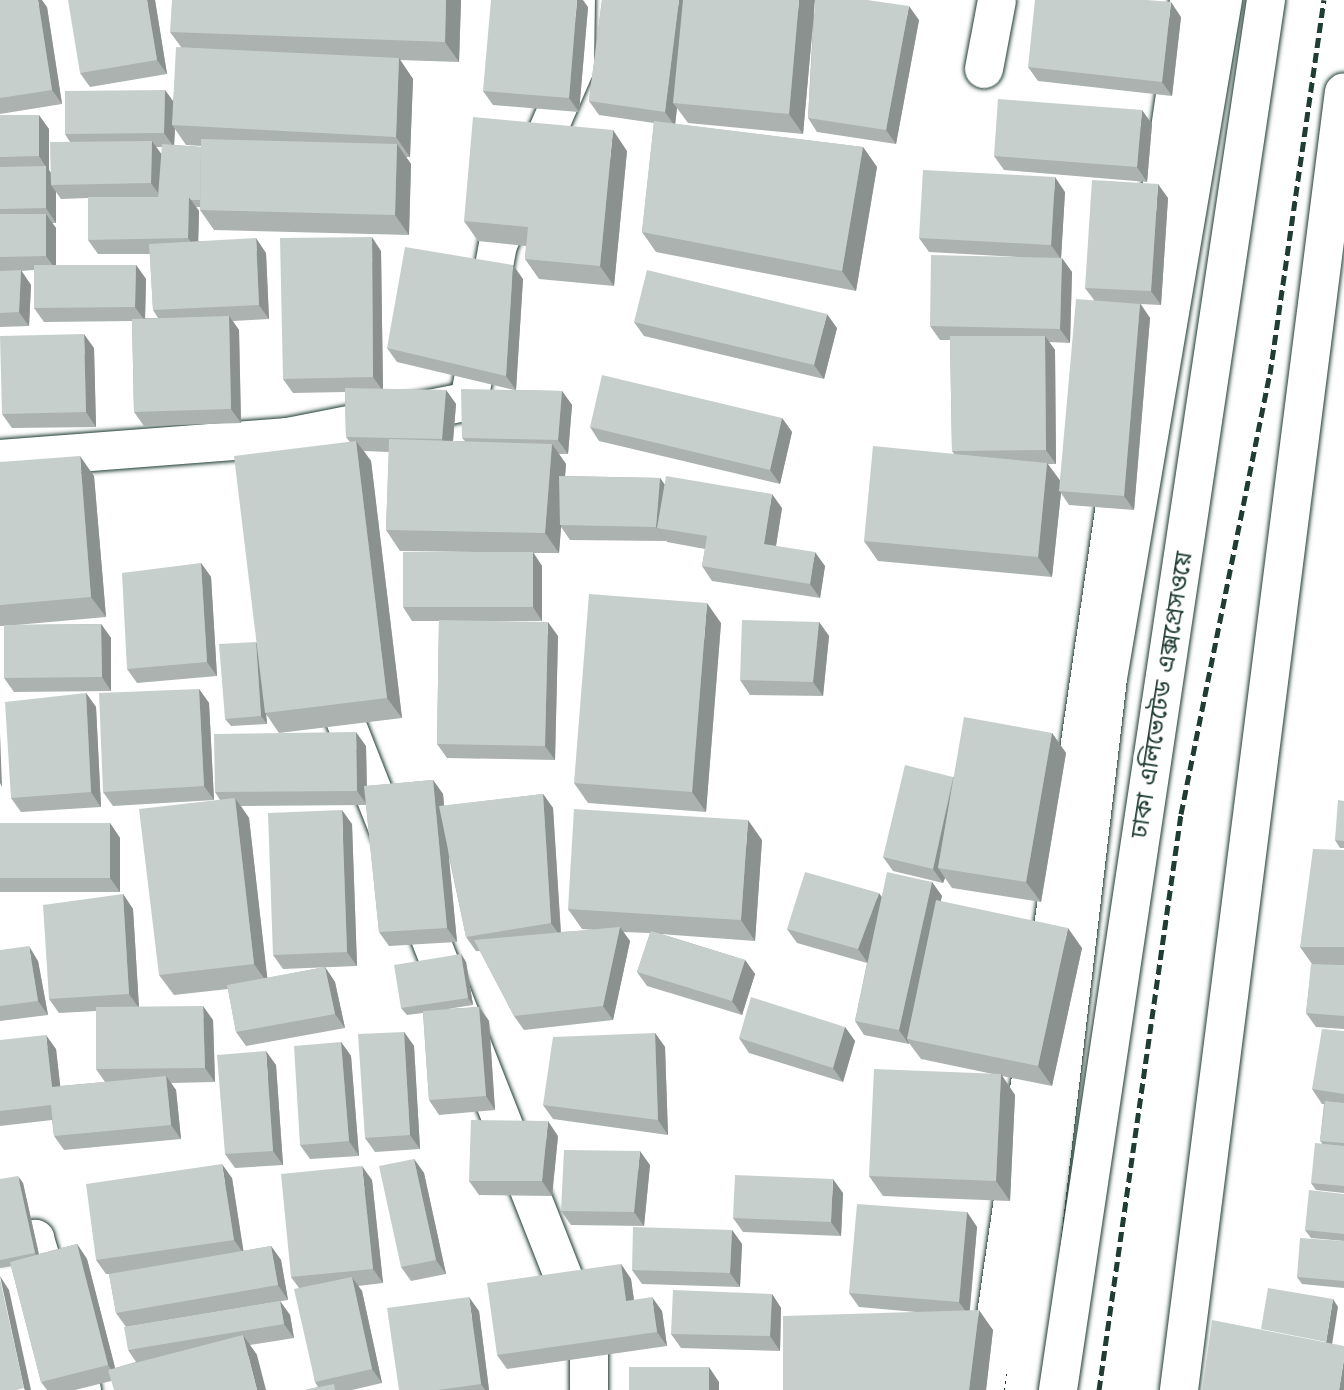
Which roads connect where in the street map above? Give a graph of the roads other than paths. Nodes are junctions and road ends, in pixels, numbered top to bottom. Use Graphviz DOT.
graph roads {
  1 [pos="576,0"];
  2 [pos="997,0"];
  3 [pos="1188,0"];
  4 [pos="1223,0"];
  5 [pos="1266,0"];
  6 [pos="984,69"];
  7 [pos="1344,92"];
  8 [pos="1344,234"];
  9 [pos="288,437"];
  10 [pos="0,459"];
  11 [pos="300,541"];
  12 [pos="315,646"];
  13 [pos="0,1245"];
  14 [pos="82,1390"];
  15 [pos="589,1390"];
  16 [pos="985,1390"];
  17 [pos="1024,1390"];
  18 [pos="1058,1390"];
  19 [pos="1179,1390"];
  20 [pos="1186,1390"];
  1 -- 9 [label="main road"];
  2 -- 6 [label="main road"];
  3 -- 16 [label="main road"];
  4 -- 17 [label="main road"];
  5 -- 18 [label="main road, ঢাকা এলিভেটেড এক্সপ্রেসওয়ে, bridge"];
  7 -- 19 [label="main road"];
  8 -- 20 [label="main road"];
  9 -- 10 [label="main road"];
  9 -- 11 [label="main road"];
  12 -- 15 [label="main road"];
  13 -- 14 [label="main road"];
}
